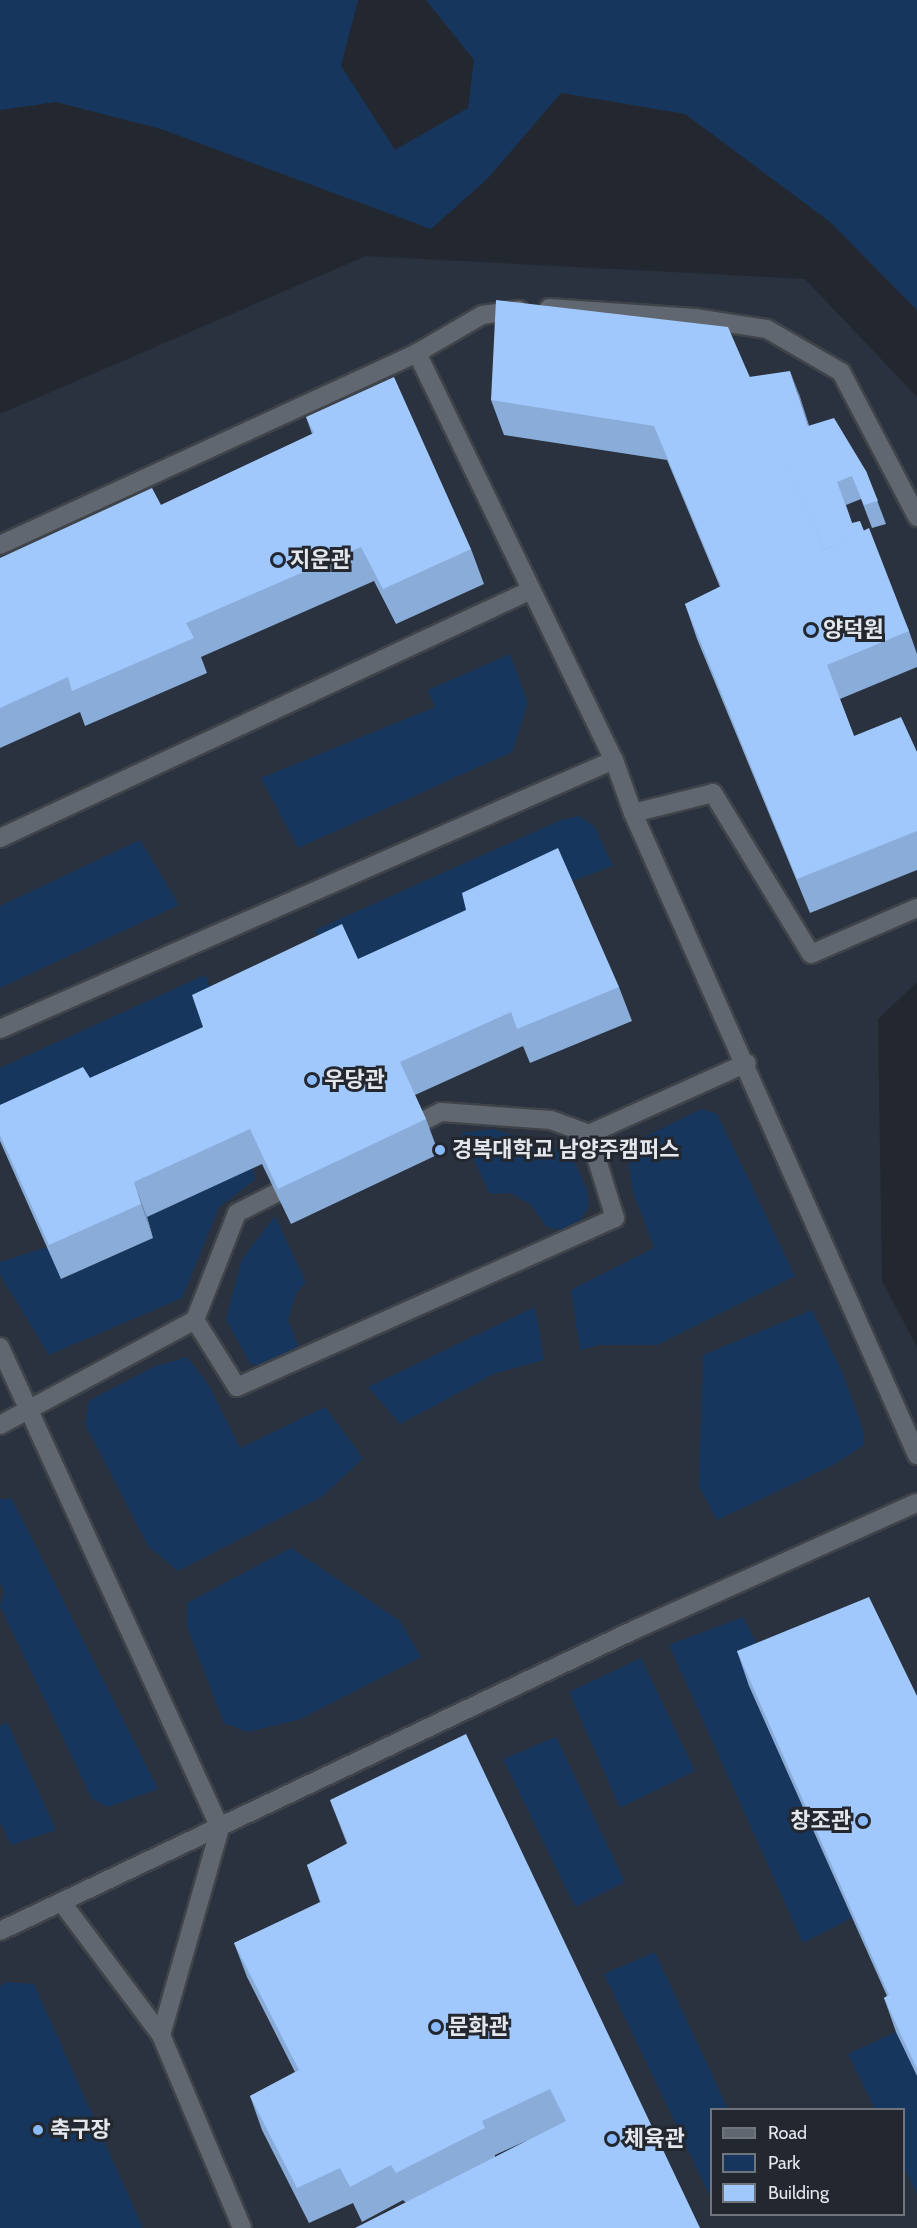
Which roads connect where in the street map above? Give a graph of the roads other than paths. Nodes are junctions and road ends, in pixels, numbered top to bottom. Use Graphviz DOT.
graph roads {
  1 [pos="417,353"];
  2 [pos="917,517"];
  3 [pos="0,545"];
  4 [pos="531,590"];
  5 [pos="614,760"];
  6 [pos="633,813"];
  7 [pos="0,838"];
  8 [pos="917,908"];
  9 [pos="0,1029"];
  10 [pos="747,1063"];
  11 [pos="590,1134"];
  12 [pos="387,1138"];
  13 [pos="312,1175"];
  14 [pos="195,1320"];
  15 [pos="0,1347"];
  16 [pos="29,1411"];
  17 [pos="0,1425"];
  18 [pos="917,1455"];
  19 [pos="917,1503"];
  20 [pos="220,1828"];
  21 [pos="63,1904"];
  22 [pos="0,1932"];
  23 [pos="161,2035"];
  24 [pos="242,2228"];
  1 -- 2 [label="lane"];
  1 -- 3 [label="lane"];
  1 -- 4 [label="lane"];
  4 -- 5 [label="lane"];
  4 -- 7 [label="lane"];
  5 -- 6 [label="lane"];
  5 -- 9 [label="lane"];
  6 -- 8 [label="lane"];
  6 -- 10 [label="lane"];
  10 -- 11 [label="lane"];
  10 -- 18 [label="lane"];
  11 -- 12 [label="lane"];
  11 -- 14 [label="lane"];
  13 -- 14 [label="lane"];
  14 -- 16 [label="lane"];
  15 -- 16 [label="lane"];
  16 -- 17 [label="lane"];
  16 -- 20 [label="lane"];
  19 -- 20 [label="lane"];
  20 -- 21 [label="lane"];
  20 -- 23 [label="lane"];
  21 -- 22 [label="lane"];
  21 -- 23 [label="lane"];
  23 -- 24 [label="lane"];
}
